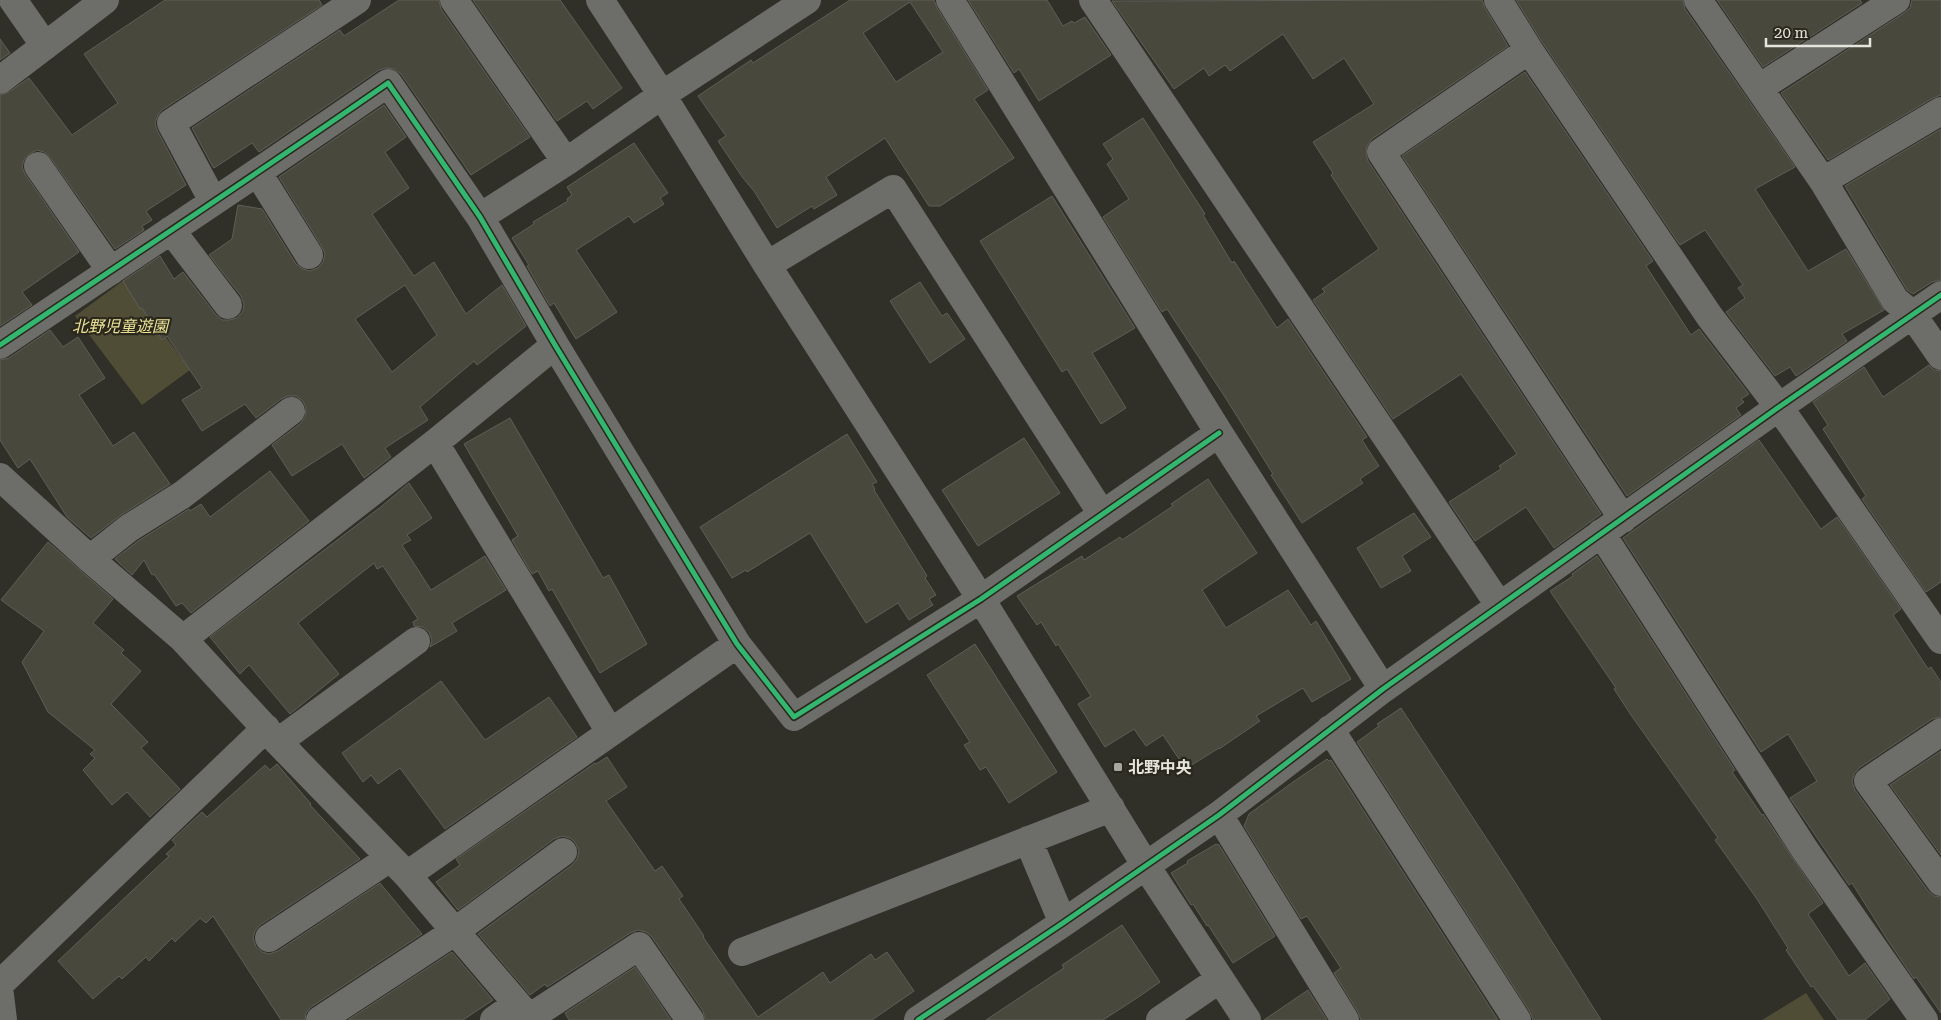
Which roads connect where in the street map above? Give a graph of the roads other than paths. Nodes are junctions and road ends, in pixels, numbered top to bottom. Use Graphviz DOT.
graph roads {
  1 [pos="14,0"];
  2 [pos="105,0"];
  3 [pos="357,0"];
  4 [pos="454,0"];
  5 [pos="600,0"];
  6 [pos="950,0"];
  7 [pos="1093,0"];
  8 [pos="1498,0"];
  9 [pos="1698,0"];
  10 [pos="1896,0"];
  11 [pos="790,4"];
  12 [pos="45,46"];
  13 [pos="1529,50"];
  14 [pos="0,80"];
  15 [pos="1759,88"];
  16 [pos="662,95"];
  17 [pos="1941,111"];
  18 [pos="566,162"];
  19 [pos="38,166"];
  20 [pos="258,173"];
  21 [pos="1823,181"];
  22 [pos="214,201"];
  23 [pos="480,217"];
  24 [pos="171,230"];
  25 [pos="309,254"];
  26 [pos="767,265"];
  27 [pos="111,270"];
  28 [pos="1941,294"];
  29 [pos="228,305"];
  30 [pos="1912,314"];
  31 [pos="3,337"];
  32 [pos="555,344"];
  33 [pos="1941,356"];
  34 [pos="1778,407"];
  35 [pos="291,411"];
  36 [pos="1219,433"];
  37 [pos="435,443"];
  38 [pos="0,477"];
  39 [pos="1102,514"];
  40 [pos="1612,526"];
  41 [pos="90,559"];
  42 [pos="981,598"];
  43 [pos="1499,605"];
  44 [pos="183,639"];
  45 [pos="1941,640"];
  46 [pos="416,641"];
  47 [pos="737,644"];
  48 [pos="1383,689"];
  49 [pos="1330,729"];
  50 [pos="610,732"];
  51 [pos="1941,732"];
  52 [pos="272,735"];
  53 [pos="1111,808"];
  54 [pos="1219,815"];
  55 [pos="1028,840"];
  56 [pos="562,852"];
  57 [pos="398,866"];
  58 [pos="1146,866"];
  59 [pos="1941,882"];
  60 [pos="1063,923"];
  61 [pos="454,932"];
  62 [pos="269,938"];
  63 [pos="742,952"];
  64 [pos="1220,979"];
  65 [pos="0,984"];
  66 [pos="0,995"];
  67 [pos="525,1014"];
  68 [pos="3,1020"];
  69 [pos="320,1020"];
  70 [pos="494,1020"];
  71 [pos="690,1020"];
  72 [pos="918,1020"];
  73 [pos="1160,1020"];
  74 [pos="1247,1020"];
  75 [pos="1345,1020"];
  76 [pos="1518,1020"];
  77 [pos="1924,1020"];
  1 -- 12 [label="street"];
  2 -- 12 [label="street"];
  3 -- 22 [label="street"];
  4 -- 18 [label="street"];
  5 -- 16 [label="street"];
  6 -- 36 [label="street"];
  7 -- 43 [label="street"];
  8 -- 13 [label="street"];
  9 -- 15 [label="street"];
  10 -- 15 [label="street"];
  11 -- 16 [label="street"];
  12 -- 14 [label="street"];
  13 -- 34 [label="street"];
  13 -- 40 [label="street"];
  15 -- 21 [label="street"];
  16 -- 18 [label="street"];
  16 -- 26 [label="street"];
  17 -- 21 [label="street"];
  18 -- 23 [label="street"];
  19 -- 27 [label="street"];
  20 -- 22 [label="street"];
  20 -- 23 [label="street"];
  20 -- 25 [label="street"];
  21 -- 30 [label="street"];
  22 -- 24 [label="street"];
  23 -- 32 [label="street"];
  24 -- 27 [label="street"];
  24 -- 29 [label="street"];
  26 -- 39 [label="street"];
  26 -- 42 [label="street"];
  27 -- 31 [label="street"];
  28 -- 30 [label="street"];
  30 -- 33 [label="street"];
  30 -- 34 [label="street"];
  32 -- 37 [label="street"];
  32 -- 47 [label="street"];
  34 -- 40 [label="street"];
  34 -- 45 [label="street"];
  35 -- 41 [label="street"];
  36 -- 39 [label="street"];
  36 -- 48 [label="street"];
  37 -- 44 [label="street"];
  37 -- 50 [label="street"];
  38 -- 41 [label="street"];
  39 -- 42 [label="street"];
  40 -- 43 [label="street"];
  40 -- 77 [label="street"];
  41 -- 44 [label="street"];
  42 -- 47 [label="street"];
  42 -- 53 [label="street"];
  43 -- 48 [label="street"];
  44 -- 52 [label="street"];
  46 -- 52 [label="street"];
  47 -- 50 [label="street"];
  48 -- 49 [label="street"];
  49 -- 54 [label="street"];
  49 -- 76 [label="street"];
  50 -- 57 [label="street"];
  51 -- 59 [label="street"];
  52 -- 57 [label="street"];
  52 -- 65 [label="street"];
  53 -- 55 [label="street"];
  53 -- 58 [label="street"];
  54 -- 58 [label="street"];
  54 -- 75 [label="street"];
  55 -- 60 [label="street"];
  55 -- 63 [label="street"];
  56 -- 61 [label="street"];
  57 -- 61 [label="street"];
  57 -- 62 [label="street"];
  58 -- 60 [label="street"];
  58 -- 64 [label="street"];
  60 -- 72 [label="street"];
  61 -- 67 [label="street"];
  61 -- 69 [label="street"];
  64 -- 73 [label="street"];
  64 -- 74 [label="street"];
  66 -- 68 [label="street"];
  67 -- 70 [label="street"];
  67 -- 71 [label="street"];
}
